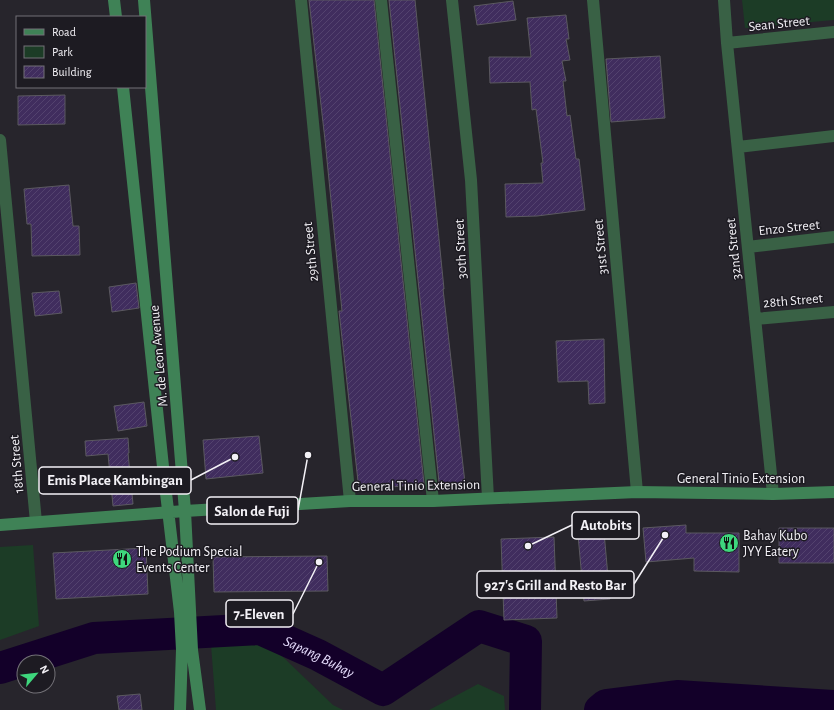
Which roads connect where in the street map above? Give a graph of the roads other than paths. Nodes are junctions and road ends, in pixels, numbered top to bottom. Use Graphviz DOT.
graph roads {
  1 [pos="114,0"];
  2 [pos="144,0"];
  3 [pos="300,0"];
  4 [pos="381,0"];
  5 [pos="452,0"];
  6 [pos="594,0"];
  7 [pos="724,0"];
  8 [pos="116,16"];
  9 [pos="145,16"];
  10 [pos="146,25"];
  11 [pos="834,32"];
  12 [pos="727,43"];
  13 [pos="123,88"];
  14 [pos="834,136"];
  15 [pos="0,140"];
  16 [pos="738,147"];
  17 [pos="834,237"];
  18 [pos="748,247"];
  19 [pos="834,312"];
  20 [pos="755,319"];
  21 [pos="636,492"];
  22 [pos="834,492"];
  23 [pos="774,494"];
  24 [pos="488,498"];
  25 [pos="433,501"];
  26 [pos="350,502"];
  27 [pos="185,511"];
  28 [pos="168,513"];
  29 [pos="36,522"];
  30 [pos="0,525"];
  31 [pos="185,611"];
  32 [pos="187,650"];
  33 [pos="180,710"];
  34 [pos="200,710"];
  1 -- 8 [label="main road"];
  2 -- 9 [label="main road, M. de Leon Avenue"];
  3 -- 26 [label="street, 29th Street"];
  4 -- 25 [label="street"];
  5 -- 24 [label="street, 30th Street"];
  6 -- 21 [label="street, 31st Street"];
  7 -- 12 [label="street, 32nd Street"];
  10 -- 27 [label="main road, M. de Leon Avenue"];
  11 -- 12 [label="street, Sean Street"];
  12 -- 16 [label="street, 32nd Street"];
  13 -- 28 [label="main road, M. de Leon Avenue"];
  14 -- 16 [label="street"];
  15 -- 29 [label="street, 18th Street"];
  16 -- 18 [label="street, 32nd Street"];
  17 -- 18 [label="street, Enzo Street"];
  18 -- 20 [label="street, 32nd Street"];
  19 -- 20 [label="street, 28th Street"];
  20 -- 23 [label="street, 32nd Street"];
  21 -- 23 [label="main road, General Tinio Extension"];
  21 -- 24 [label="main road, General Tinio Extension"];
  22 -- 23 [label="main road, General Tinio Extension"];
  24 -- 25 [label="main road, General Tinio Extension"];
  25 -- 26 [label="main road, General Tinio Extension"];
  26 -- 27 [label="main road, General Tinio Extension"];
  27 -- 28 [label="main road, General Tinio Extension"];
  27 -- 31 [label="main road, M. de Leon Avenue"];
  28 -- 29 [label="main road, General Tinio Extension"];
  28 -- 31 [label="main road, M. de Leon Avenue"];
  29 -- 30 [label="main road, General Tinio Extension"];
  31 -- 32 [label="main road, M. de Leon Avenue"];
  32 -- 33 [label="main road, M. de Leon Avenue"];
  32 -- 34 [label="main road, M. de Leon Avenue"];
}
